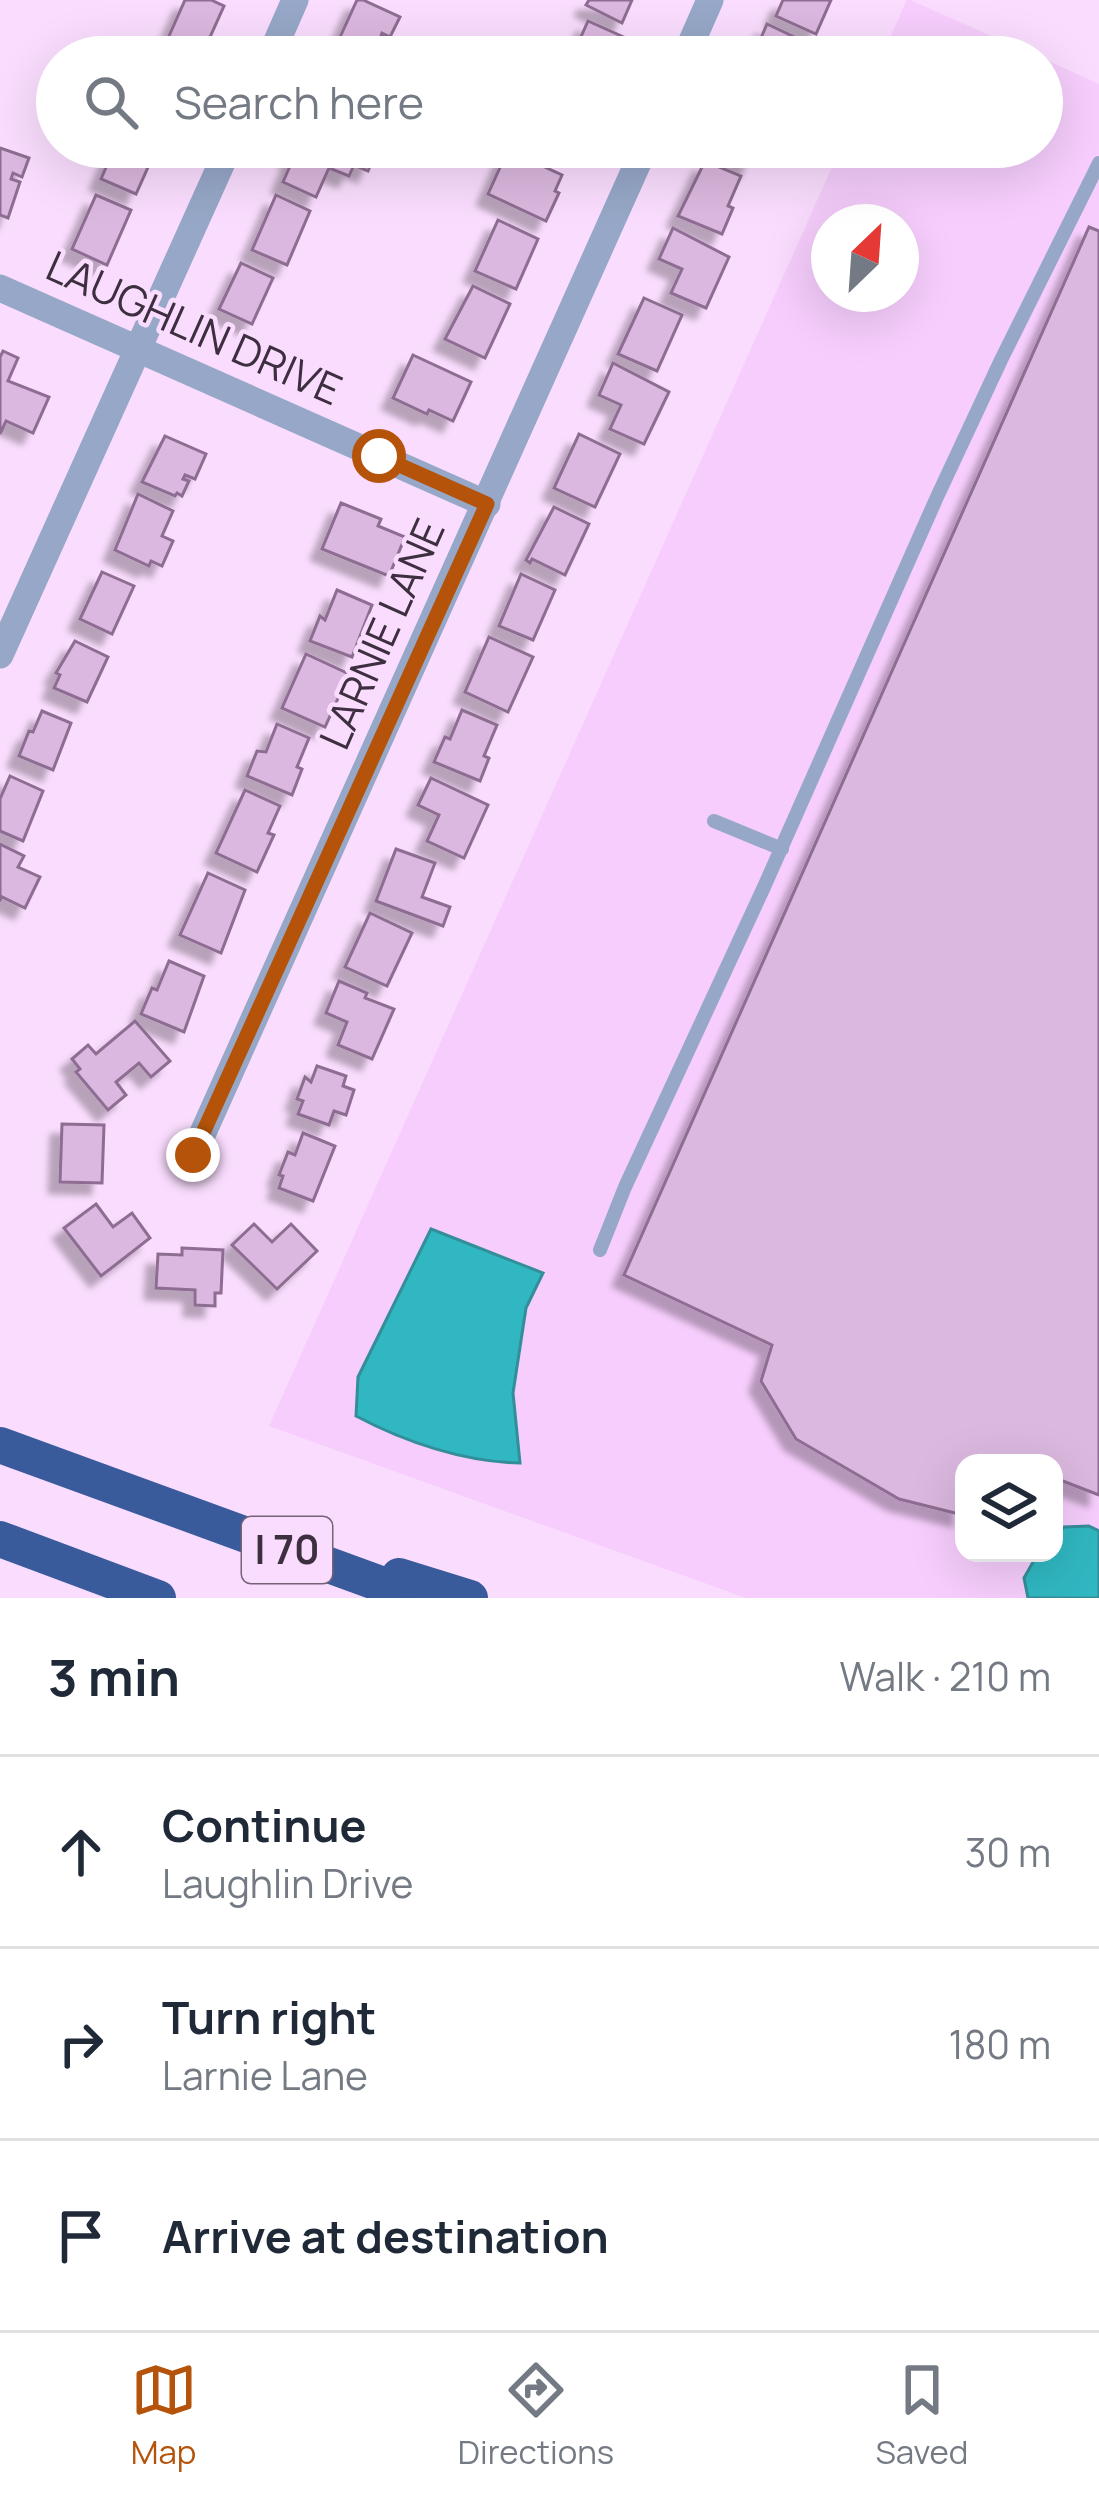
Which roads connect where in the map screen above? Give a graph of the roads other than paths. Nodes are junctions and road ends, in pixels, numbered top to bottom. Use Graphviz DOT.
graph roads {
  1 [pos="295,0"];
  2 [pos="710,0"];
  3 [pos="279,36"];
  4 [pos="694,36"];
  5 [pos="1099,163"];
  6 [pos="220,168"];
  7 [pos="636,168"];
  8 [pos="0,288"];
  9 [pos="138,349"];
  10 [pos="487,504"];
  11 [pos="7,621"];
  12 [pos="0,655"];
  13 [pos="714,820"];
  14 [pos="782,849"];
  15 [pos="193,1155"];
  16 [pos="600,1250"];
  17 [pos="0,1445"];
  18 [pos="155,1502"];
  19 [pos="0,1539"];
  20 [pos="158,1598"];
  21 [pos="419,1598"];
  22 [pos="470,1598"];
  1 -- 3 [label="street"];
  2 -- 4 [label="street"];
  5 -- 14 [label="lane"];
  6 -- 9 [label="street"];
  7 -- 10 [label="street, LARNIE LANE"];
  8 -- 9 [label="street, LAUGHLIN DRIVE"];
  9 -- 10 [label="street, LAUGHLIN DRIVE"];
  9 -- 11 [label="street"];
  10 -- 15 [label="street, LARNIE LANE"];
  11 -- 12 [label="street"];
  13 -- 14 [label="lane"];
  14 -- 16 [label="lane"];
  17 -- 18 [label="highway, I 70"];
  18 -- 21 [label="highway, I 70"];
  18 -- 22 [label="highway"];
  19 -- 20 [label="highway"];
}
